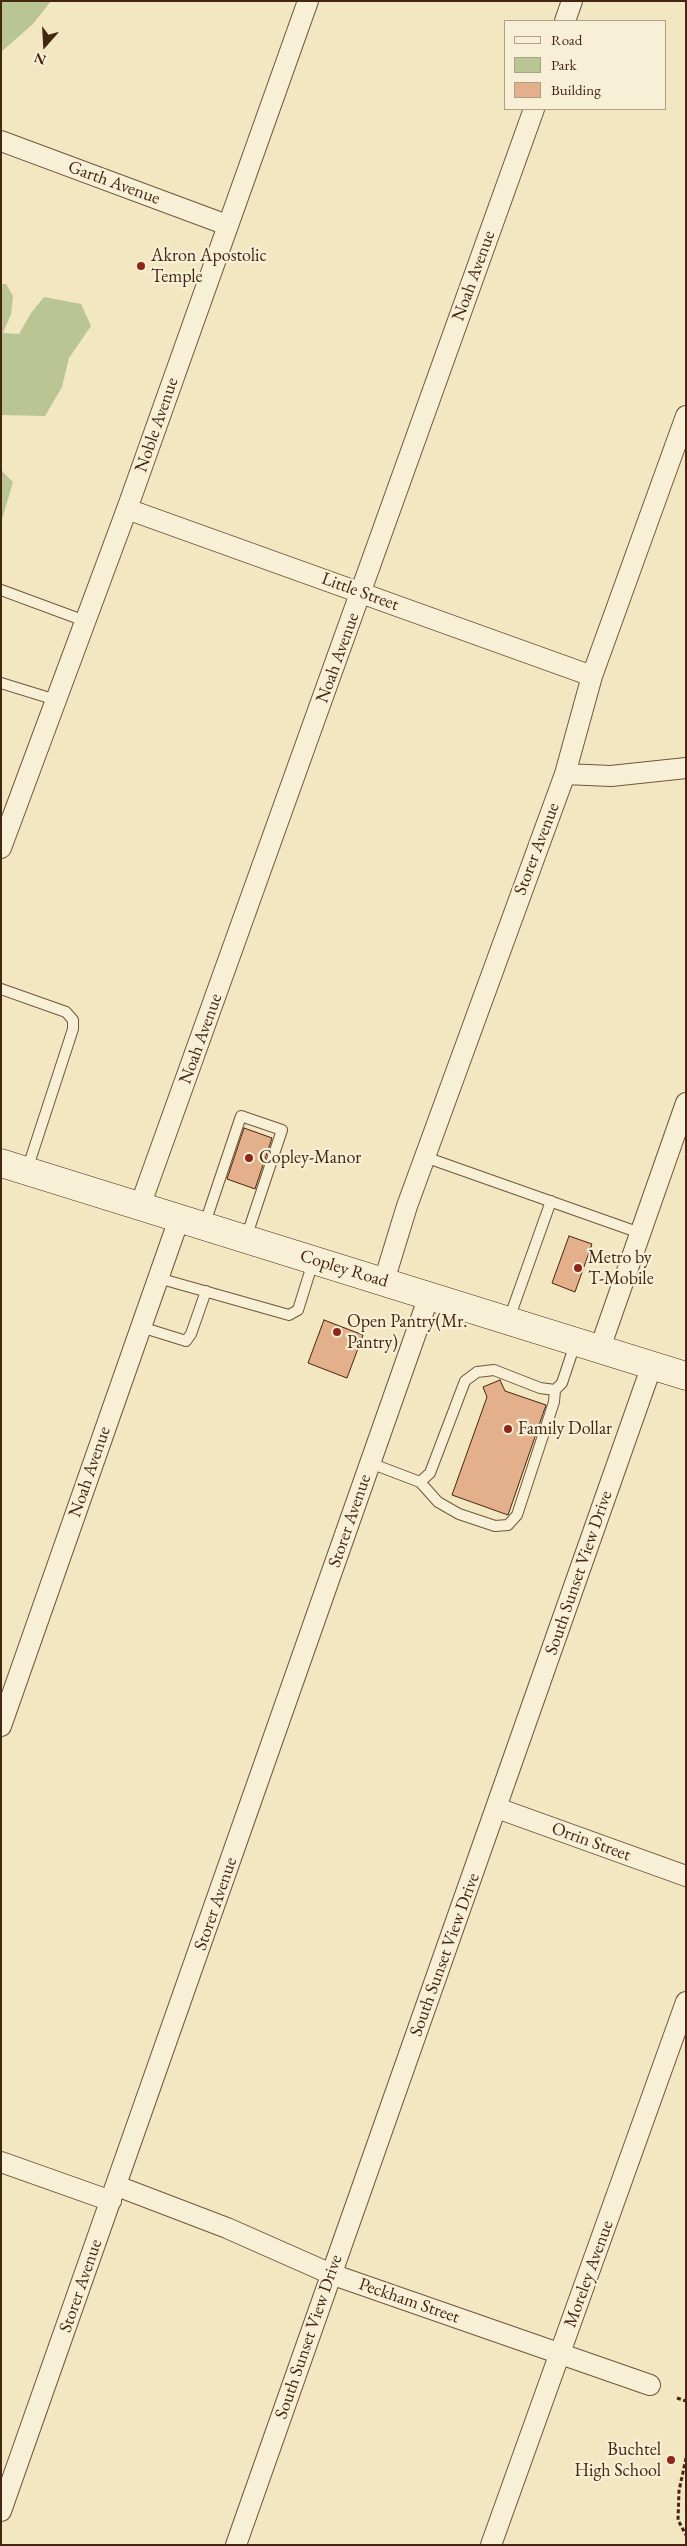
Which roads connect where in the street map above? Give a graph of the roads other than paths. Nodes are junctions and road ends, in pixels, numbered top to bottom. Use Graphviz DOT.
graph roads {
  1 [pos="308,1"];
  2 [pos="534,110"];
  3 [pos="1,141"];
  4 [pos="227,225"];
  5 [pos="686,416"];
  6 [pos="128,509"];
  7 [pos="1,590"];
  8 [pos="361,593"];
  9 [pos="85,621"];
  10 [pos="592,676"];
  11 [pos="1,683"];
  12 [pos="56,700"];
  13 [pos="686,768"];
  14 [pos="565,774"];
  15 [pos="3,836"];
  16 [pos="1,989"];
  17 [pos="686,1103"];
  18 [pos="425,1157"];
  19 [pos="1,1163"];
  20 [pos="27,1171"];
  21 [pos="550,1201"];
  22 [pos="140,1206"];
  23 [pos="191,1223"];
  24 [pos="640,1233"];
  25 [pos="246,1239"];
  26 [pos="314,1260"];
  27 [pos="158,1278"];
  28 [pos="384,1281"];
  29 [pos="206,1291"];
  30 [pos="429,1296"];
  31 [pos="509,1320"];
  32 [pos="141,1327"];
  33 [pos="588,1344"];
  34 [pos="652,1365"];
  35 [pos="686,1376"];
  36 [pos="555,1390"];
  37 [pos="370,1463"];
  38 [pos="420,1482"];
  39 [pos="1,1726"];
  40 [pos="497,1808"];
  41 [pos="686,1876"];
  42 [pos="686,2002"];
  43 [pos="1,2162"];
  44 [pos="114,2193"];
  45 [pos="331,2274"];
  46 [pos="560,2354"];
  47 [pos="650,2385"];
  48 [pos="1,2511"];
  49 [pos="236,2545"];
  50 [pos="490,2545"];
  1 -- 4 [label="street, Noble Avenue"];
  2 -- 8 [label="street, Noah Avenue"];
  3 -- 4 [label="street, Garth Avenue"];
  4 -- 6 [label="street, Noble Avenue"];
  5 -- 10 [label="street, Storer Avenue"];
  6 -- 8 [label="street, Little Street"];
  6 -- 9 [label="street, Noble Avenue"];
  7 -- 9 [label="lane"];
  8 -- 10 [label="street, Little Street"];
  8 -- 22 [label="street, Noah Avenue"];
  9 -- 12 [label="street, Noble Avenue"];
  10 -- 14 [label="street, Storer Avenue"];
  11 -- 12 [label="lane"];
  12 -- 15 [label="street, Noble Avenue"];
  13 -- 14 [label="street"];
  14 -- 18 [label="street, Storer Avenue"];
  16 -- 20 [label="lane"];
  17 -- 24 [label="street"];
  18 -- 21 [label="lane"];
  18 -- 28 [label="street, Storer Avenue"];
  19 -- 20 [label="main road, Copley Road"];
  20 -- 22 [label="main road, Copley Road"];
  21 -- 24 [label="lane"];
  21 -- 31 [label="lane"];
  22 -- 23 [label="main road, Copley Road"];
  23 -- 25 [label="main road, Copley Road"];
  23 -- 25 [label="lane"];
  23 -- 27 [label="street, Noah Avenue"];
  24 -- 33 [label="street"];
  25 -- 26 [label="main road, Copley Road"];
  26 -- 28 [label="main road, Copley Road"];
  26 -- 29 [label="lane"];
  27 -- 29 [label="lane"];
  27 -- 32 [label="street, Noah Avenue"];
  28 -- 30 [label="main road, Copley Road"];
  29 -- 32 [label="lane"];
  30 -- 31 [label="main road, Copley Road"];
  30 -- 37 [label="street, Storer Avenue"];
  31 -- 33 [label="main road, Copley Road"];
  32 -- 39 [label="street, Noah Avenue"];
  33 -- 34 [label="main road, Copley Road"];
  33 -- 36 [label="lane"];
  34 -- 35 [label="main road, Copley Road"];
  34 -- 40 [label="street, South Sunset View Drive"];
  36 -- 38 [label="lane"];
  36 -- 38 [label="lane"];
  37 -- 38 [label="lane"];
  37 -- 44 [label="street, Storer Avenue"];
  40 -- 41 [label="street, Orrin Street"];
  40 -- 45 [label="street, South Sunset View Drive"];
  42 -- 46 [label="street, Moreley Avenue"];
  43 -- 44 [label="street, Peckham Street"];
  44 -- 45 [label="street, Peckham Street"];
  44 -- 48 [label="street, Storer Avenue"];
  45 -- 46 [label="street, Peckham Street"];
  45 -- 49 [label="street, South Sunset View Drive"];
  46 -- 47 [label="street, Peckham Street"];
  46 -- 50 [label="street, Moreley Avenue"];
}
